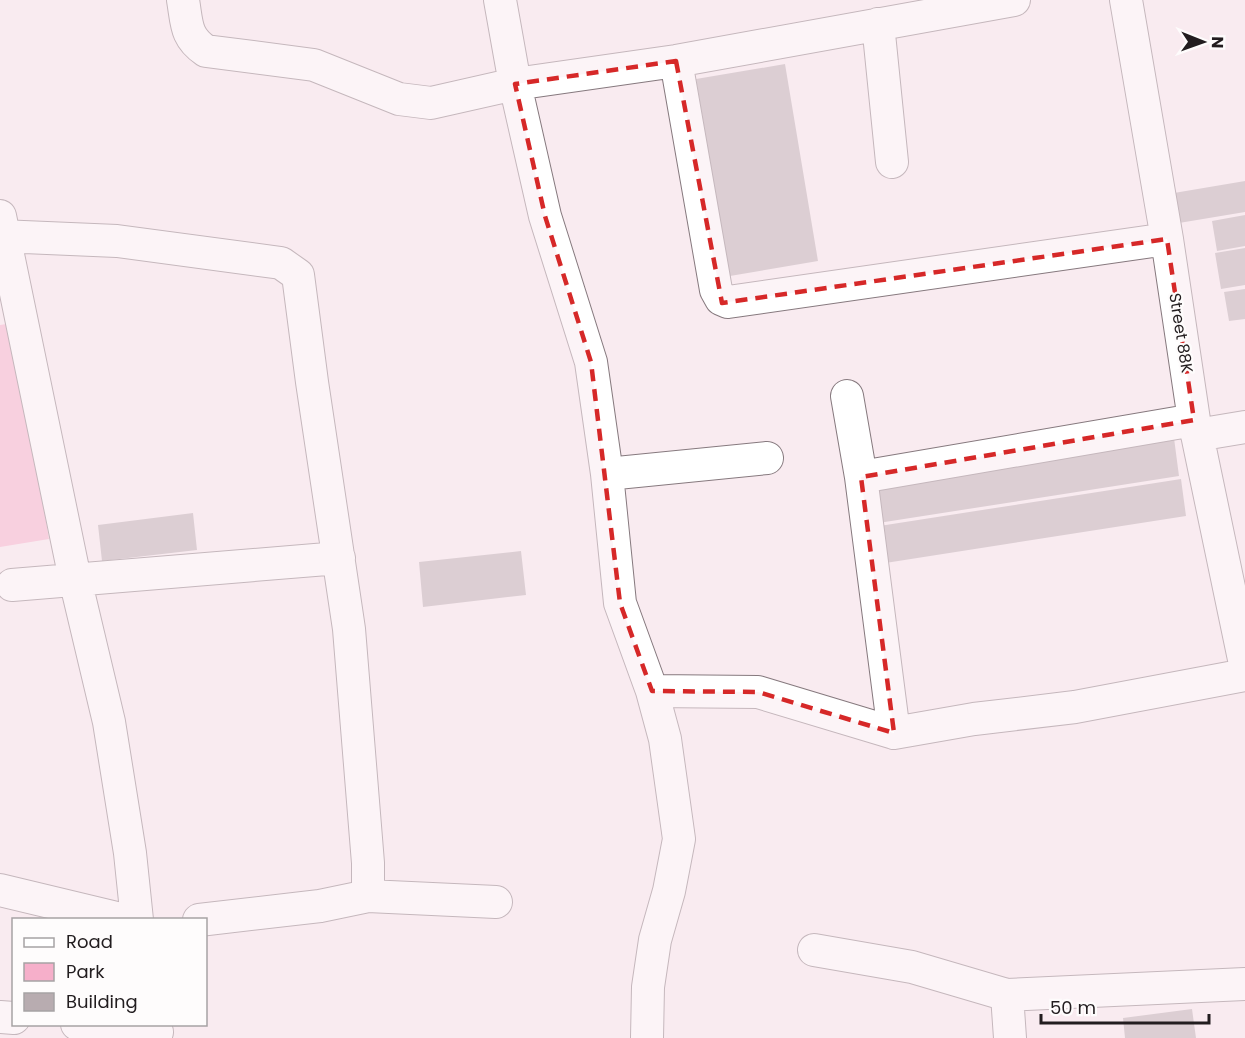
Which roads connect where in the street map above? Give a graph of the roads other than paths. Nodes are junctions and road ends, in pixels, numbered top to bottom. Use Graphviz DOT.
graph roads {
  1 [pos="183,0"];
  2 [pos="500,0"];
  3 [pos="1014,0"];
  4 [pos="1126,0"];
  5 [pos="878,24"];
  6 [pos="676,61"];
  7 [pos="514,84"];
  8 [pos="892,162"];
  9 [pos="2,229"];
  10 [pos="1167,239"];
  11 [pos="9,299"];
  12 [pos="847,396"];
  13 [pos="1196,427"];
  14 [pos="1245,427"];
  15 [pos="767,458"];
  16 [pos="607,474"];
  17 [pos="861,477"];
  18 [pos="339,558"];
  19 [pos="75,579"];
  20 [pos="12,585"];
  21 [pos="1245,664"];
  22 [pos="1245,675"];
  23 [pos="652,691"];
  24 [pos="894,734"];
  25 [pos="0,890"];
  26 [pos="368,896"];
  27 [pos="496,902"];
  28 [pos="117,918"];
  29 [pos="137,918"];
  30 [pos="207,919"];
  31 [pos="814,951"];
  32 [pos="1245,984"];
  33 [pos="1007,995"];
  34 [pos="97,1026"];
  35 [pos="157,1032"];
  36 [pos="647,1038"];
  37 [pos="1010,1038"];
  1 -- 7 [label="street"];
  2 -- 7 [label="street"];
  3 -- 5 [label="street"];
  4 -- 10 [label="street, Street 88K"];
  5 -- 6 [label="street"];
  5 -- 8 [label="street"];
  6 -- 7 [label="street"];
  6 -- 10 [label="street"];
  7 -- 16 [label="street"];
  9 -- 11 [label="street"];
  9 -- 18 [label="street"];
  10 -- 13 [label="street, Street 88K"];
  11 -- 19 [label="street"];
  12 -- 17 [label="street"];
  13 -- 14 [label="street"];
  13 -- 17 [label="street"];
  13 -- 21 [label="street, Street 88K"];
  15 -- 16 [label="street"];
  16 -- 23 [label="street"];
  17 -- 24 [label="street"];
  18 -- 19 [label="street"];
  18 -- 26 [label="street"];
  19 -- 20 [label="street"];
  19 -- 29 [label="street"];
  22 -- 24 [label="street"];
  23 -- 24 [label="street"];
  23 -- 36 [label="street"];
  25 -- 28 [label="street"];
  26 -- 27 [label="street"];
  26 -- 30 [label="street"];
  31 -- 33 [label="street"];
  32 -- 33 [label="street"];
  33 -- 37 [label="street"];
  34 -- 35 [label="street"];
}
